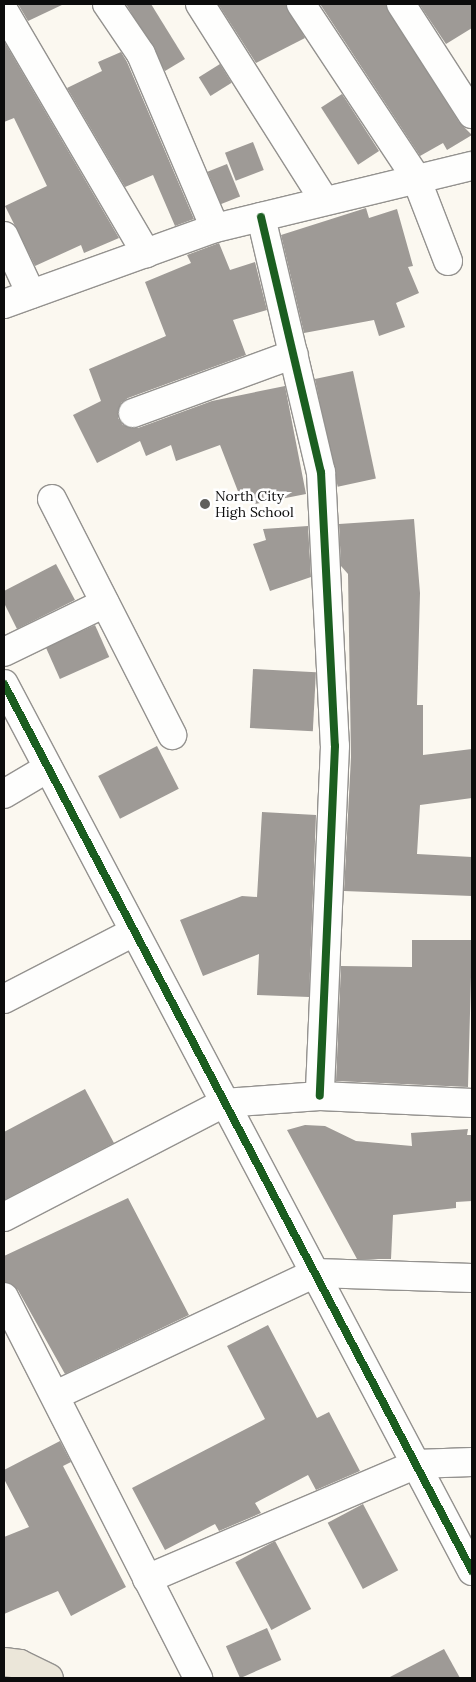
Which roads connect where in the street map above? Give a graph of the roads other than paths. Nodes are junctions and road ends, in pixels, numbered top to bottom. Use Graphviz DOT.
graph roads {
  1 [pos="107,4"];
  2 [pos="200,4"];
  3 [pos="301,4"];
  4 [pos="402,4"];
  5 [pos="4,11"];
  6 [pos="472,114"];
  7 [pos="472,166"];
  8 [pos="416,178"];
  9 [pos="324,200"];
  10 [pos="261,217"];
  11 [pos="215,228"];
  12 [pos="4,236"];
  13 [pos="146,253"];
  14 [pos="448,261"];
  15 [pos="31,294"];
  16 [pos="4,304"];
  17 [pos="294,354"];
  18 [pos="133,412"];
  19 [pos="52,499"];
  20 [pos="105,603"];
  21 [pos="4,652"];
  22 [pos="4,684"];
  23 [pos="172,735"];
  24 [pos="48,768"];
  25 [pos="4,794"];
  26 [pos="134,932"];
  27 [pos="4,999"];
  28 [pos="320,1096"];
  29 [pos="224,1103"];
  30 [pos="472,1103"];
  31 [pos="4,1217"];
  32 [pos="315,1273"];
  33 [pos="472,1278"];
  34 [pos="4,1297"];
  35 [pos="56,1395"];
  36 [pos="472,1462"];
  37 [pos="416,1464"];
  38 [pos="472,1571"];
  39 [pos="147,1579"];
  40 [pos="4,1662"];
  41 [pos="49,1678"];
  42 [pos="198,1678"];
  1 -- 11 [label="street"];
  2 -- 9 [label="street"];
  3 -- 8 [label="street"];
  4 -- 6 [label="street"];
  5 -- 13 [label="street"];
  7 -- 8 [label="street"];
  8 -- 9 [label="street"];
  8 -- 14 [label="street"];
  9 -- 10 [label="street"];
  10 -- 11 [label="street"];
  10 -- 17 [label="street"];
  11 -- 13 [label="street"];
  12 -- 15 [label="street"];
  13 -- 15 [label="street"];
  15 -- 16 [label="street"];
  17 -- 18 [label="street"];
  17 -- 28 [label="street"];
  19 -- 20 [label="street"];
  20 -- 21 [label="street"];
  20 -- 23 [label="street"];
  22 -- 24 [label="street"];
  24 -- 25 [label="street"];
  24 -- 26 [label="street"];
  26 -- 27 [label="street"];
  26 -- 29 [label="street"];
  28 -- 29 [label="street"];
  28 -- 30 [label="street"];
  29 -- 31 [label="street"];
  29 -- 32 [label="street"];
  32 -- 33 [label="street"];
  32 -- 35 [label="street"];
  32 -- 37 [label="street"];
  34 -- 35 [label="street"];
  35 -- 39 [label="street"];
  36 -- 37 [label="street"];
  37 -- 38 [label="street"];
  37 -- 39 [label="street"];
  39 -- 42 [label="street"];
  40 -- 41 [label="main road"];
}
